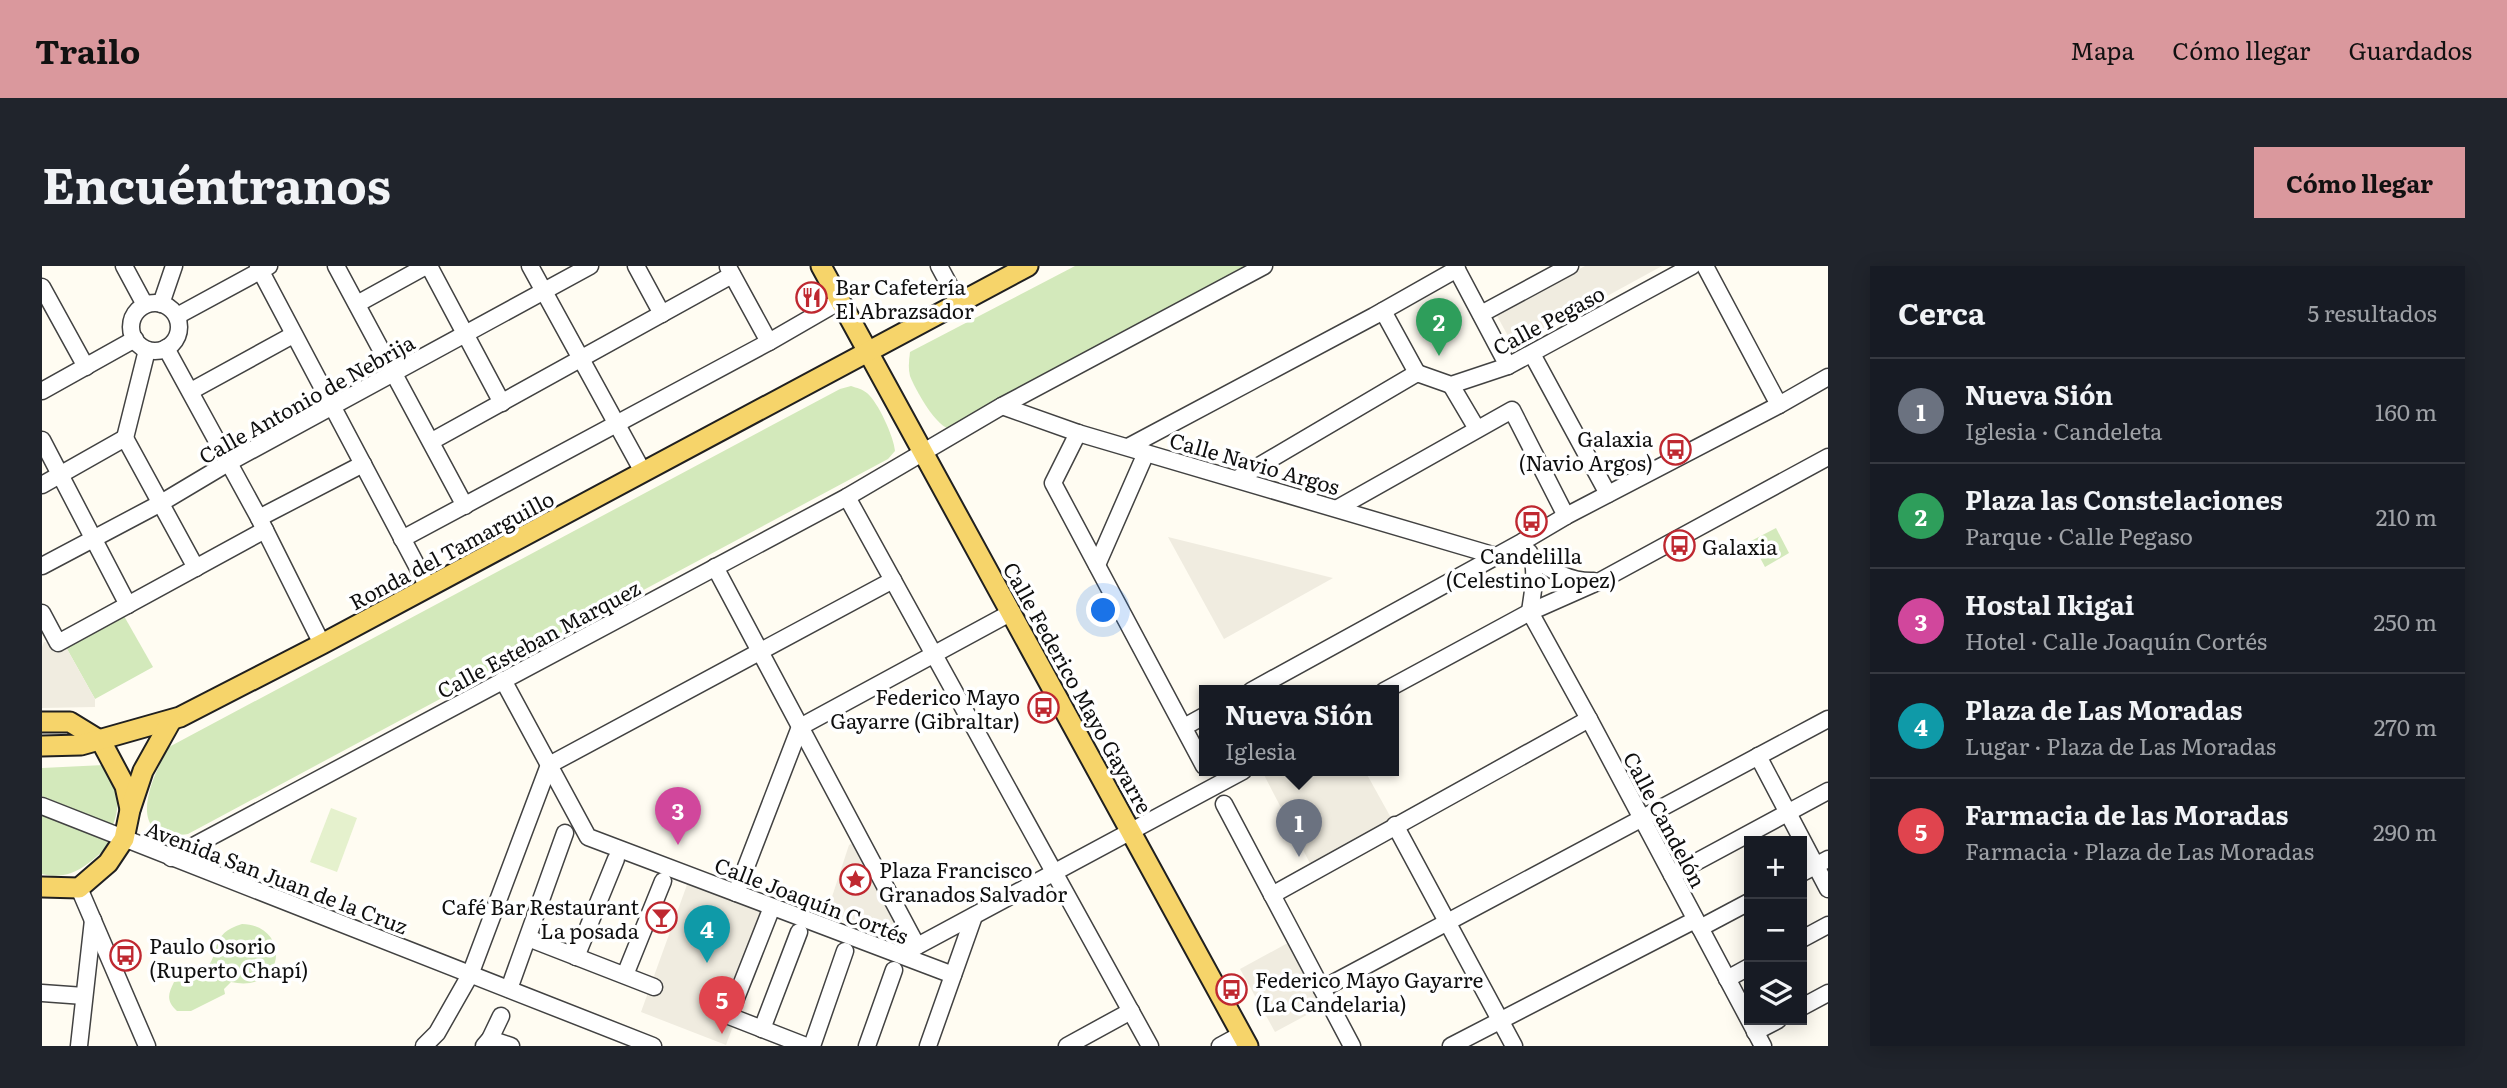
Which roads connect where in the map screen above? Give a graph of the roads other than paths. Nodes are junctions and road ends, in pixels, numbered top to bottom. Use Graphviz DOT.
graph roads {
  1 [pos="124,266"];
  2 [pos="174,266"];
  3 [pos="336,266"];
  4 [pos="427,266"];
  5 [pos="530,266"];
  6 [pos="590,266"];
  7 [pos="636,266"];
  8 [pos="821,266"];
  9 [pos="939,266"];
  10 [pos="1028,266"];
  11 [pos="1264,266"];
  12 [pos="1570,266"];
  13 [pos="1692,266"];
  14 [pos="1705,266"];
  15 [pos="263,267"];
  16 [pos="1456,268"];
  17 [pos="730,271"];
  18 [pos="42,287"];
  19 [pos="544,292"];
  20 [pos="840,300"];
  21 [pos="959,303"];
  22 [pos="153,304"];
  23 [pos="357,304"];
  24 [pos="1383,312"];
  25 [pos="662,314"];
  26 [pos="1480,314"];
  27 [pos="177,316"];
  28 [pos="293,335"];
  29 [pos="466,335"];
  30 [pos="768,342"];
  31 [pos="141,344"];
  32 [pos="166,348"];
  33 [pos="868,352"];
  34 [pos="1532,354"];
  35 [pos="581,359"];
  36 [pos="1508,366"];
  37 [pos="86,367"];
  38 [pos="395,373"];
  39 [pos="1417,373"];
  40 [pos="1824,382"];
  41 [pos="1451,385"];
  42 [pos="42,391"];
  43 [pos="191,391"];
  44 [pos="502,403"];
  45 [pos="1779,405"];
  46 [pos="1002,406"];
  47 [pos="332,407"];
  48 [pos="616,424"];
  49 [pos="1477,429"];
  50 [pos="1078,433"];
  51 [pos="125,438"];
  52 [pos="42,440"];
  53 [pos="432,441"];
  54 [pos="1128,447"];
  55 [pos="923,451"];
  56 [pos="1146,453"];
  57 [pos="1828,457"];
  58 [pos="228,463"];
  59 [pos="363,464"];
  60 [pos="643,472"];
  61 [pos="61,474"];
  62 [pos="1237,479"];
  63 [pos="42,485"];
  64 [pos="1608,494"];
  65 [pos="847,497"];
  66 [pos="161,503"];
  67 [pos="465,506"];
  68 [pos="1338,508"];
  69 [pos="1566,516"];
  70 [pos="262,524"];
  71 [pos="94,538"];
  72 [pos="402,539"];
  73 [pos="1522,542"];
  74 [pos="1496,556"];
  75 [pos="1532,558"];
  76 [pos="1097,565"];
  77 [pos="42,566"];
  78 [pos="715,567"];
  79 [pos="196,568"];
  80 [pos="893,580"];
  81 [pos="1600,580"];
  82 [pos="428,587"];
  83 [pos="128,604"];
  84 [pos="42,612"];
  85 [pos="1012,612"];
  86 [pos="1530,612"];
  87 [pos="322,644"];
  88 [pos="759,651"];
  89 [pos="933,655"];
  90 [pos="503,680"];
  91 [pos="1262,685"];
  92 [pos="1395,685"];
  93 [pos="1199,719"];
  94 [pos="1589,719"];
  95 [pos="1828,719"];
  96 [pos="171,721"];
  97 [pos="42,722"];
  98 [pos="800,727"];
  99 [pos="1184,727"];
  100 [pos="101,740"];
  101 [pos="42,746"];
  102 [pos="1199,755"];
  103 [pos="1758,756"];
  104 [pos="549,765"];
  105 [pos="1210,776"];
  106 [pos="1234,776"];
  107 [pos="1215,787"];
  108 [pos="1828,791"];
  109 [pos="1224,804"];
  110 [pos="42,806"];
  111 [pos="130,810"];
  112 [pos="1788,813"];
  113 [pos="1642,819"];
  114 [pos="1395,825"];
  115 [pos="1133,832"];
  116 [pos="565,834"];
  117 [pos="124,839"];
  118 [pos="171,858"];
  119 [pos="616,859"];
  120 [pos="1815,866"];
  121 [pos="1056,873"];
  122 [pos="1672,875"];
  123 [pos="663,881"];
  124 [pos="42,887"];
  125 [pos="79,888"];
  126 [pos="1828,888"];
  127 [pos="737,893"];
  128 [pos="1272,895"];
  129 [pos="1744,904"];
  130 [pos="772,907"];
  131 [pos="974,916"];
  132 [pos="93,920"];
  133 [pos="1447,922"];
  134 [pos="1698,924"];
  135 [pos="1828,925"];
  136 [pos="799,932"];
  137 [pos="1807,936"];
  138 [pos="528,938"];
  139 [pos="917,946"];
  140 [pos="845,951"];
  141 [pos="576,957"];
  142 [pos="897,962"];
  143 [pos="114,968"];
  144 [pos="1744,970"];
  145 [pos="87,973"];
  146 [pos="470,975"];
  147 [pos="625,975"];
  148 [pos="953,975"];
  149 [pos="1727,979"];
  150 [pos="654,987"];
  151 [pos="509,989"];
  152 [pos="1322,989"];
  153 [pos="42,993"];
  154 [pos="1828,993"];
  155 [pos="84,996"];
  156 [pos="1807,1004"];
  157 [pos="1131,1011"];
  158 [pos="500,1016"];
  159 [pos="1500,1021"];
  160 [pos="1773,1025"];
  161 [pos="762,1029"];
  162 [pos="1759,1039"];
  163 [pos="1245,1040"];
  164 [pos="487,1042"];
  165 [pos="79,1046"];
  166 [pos="148,1046"];
  167 [pos="424,1046"];
  168 [pos="511,1046"];
  169 [pos="653,1046"];
  170 [pos="809,1046"];
  171 [pos="867,1046"];
  172 [pos="928,1046"];
  173 [pos="1067,1046"];
  174 [pos="1150,1046"];
  175 [pos="1220,1046"];
  176 [pos="1352,1046"];
  177 [pos="1451,1046"];
  178 [pos="1514,1046"];
  1 -- 22 [label="street"];
  2 -- 22 [label="street"];
  3 -- 23 [label="street"];
  4 -- 23 [label="street"];
  4 -- 29 [label="street"];
  5 -- 19 [label="street"];
  6 -- 19 [label="street, Calle Antonio de Nebrija"];
  7 -- 25 [label="street"];
  8 -- 20 [label="main road, Calle Federico Mayo Gayarre"];
  9 -- 21 [label="street"];
  10 -- 21 [label="main road, Ronda del Tamarguillo"];
  11 -- 46 [label="street, Calle Esteban Marquez"];
  12 -- 26 [label="street"];
  13 -- 34 [label="street, Calle Pegaso"];
  14 -- 45 [label="street"];
  15 -- 27 [label="street"];
  15 -- 28 [label="street"];
  16 -- 24 [label="street"];
  16 -- 26 [label="street"];
  17 -- 25 [label="street"];
  17 -- 30 [label="street"];
  18 -- 37 [label="street"];
  19 -- 29 [label="street, Calle Antonio de Nebrija"];
  19 -- 35 [label="street"];
  20 -- 30 [label="street"];
  20 -- 33 [label="main road, Calle Federico Mayo Gayarre"];
  21 -- 33 [label="main road, Ronda del Tamarguillo"];
  22 -- 27 [label="street"];
  22 -- 31 [label="street"];
  23 -- 38 [label="street"];
  24 -- 39 [label="street"];
  24 -- 54 [label="street"];
  25 -- 35 [label="street"];
  26 -- 36 [label="street"];
  27 -- 32 [label="street"];
  28 -- 43 [label="street"];
  28 -- 47 [label="street"];
  29 -- 38 [label="street, Calle Antonio de Nebrija"];
  29 -- 44 [label="street"];
  30 -- 48 [label="street"];
  31 -- 32 [label="street"];
  31 -- 37 [label="street"];
  31 -- 51 [label="street"];
  32 -- 43 [label="street"];
  33 -- 55 [label="main road, Calle Federico Mayo Gayarre"];
  33 -- 60 [label="main road, Ronda del Tamarguillo"];
  34 -- 36 [label="street, Calle Pegaso"];
  34 -- 64 [label="street"];
  35 -- 44 [label="street"];
  35 -- 48 [label="street"];
  36 -- 41 [label="street, Calle Pegaso"];
  37 -- 42 [label="street"];
  38 -- 47 [label="street, Calle Antonio de Nebrija"];
  38 -- 53 [label="street"];
  39 -- 41 [label="street"];
  39 -- 62 [label="street"];
  40 -- 45 [label="street"];
  41 -- 49 [label="street"];
  43 -- 58 [label="street"];
  44 -- 53 [label="street"];
  45 -- 64 [label="street"];
  46 -- 50 [label="street, Calle Navio Argos"];
  46 -- 55 [label="street, Calle Esteban Marquez"];
  47 -- 58 [label="street, Calle Antonio de Nebrija"];
  47 -- 59 [label="street"];
  48 -- 60 [label="street"];
  48 -- 67 [label="street"];
  49 -- 68 [label="street"];
  49 -- 69 [label="street"];
  50 -- 54 [label="street, Calle Navio Argos"];
  50 -- 76 [label="street"];
  51 -- 61 [label="street"];
  51 -- 66 [label="street"];
  52 -- 61 [label="street"];
  53 -- 67 [label="street"];
  54 -- 56 [label="street, Calle Navio Argos"];
  55 -- 65 [label="street, Calle Esteban Marquez"];
  55 -- 85 [label="main road, Calle Federico Mayo Gayarre"];
  56 -- 62 [label="street, Calle Navio Argos"];
  56 -- 76 [label="street"];
  57 -- 81 [label="street"];
  58 -- 66 [label="street, Calle Antonio de Nebrija"];
  58 -- 70 [label="street"];
  59 -- 70 [label="street"];
  59 -- 72 [label="street"];
  60 -- 82 [label="main road, Ronda del Tamarguillo"];
  61 -- 63 [label="street"];
  61 -- 71 [label="street"];
  62 -- 68 [label="street, Calle Navio Argos"];
  64 -- 69 [label="street"];
  65 -- 78 [label="street, Calle Esteban Marquez"];
  65 -- 80 [label="street"];
  66 -- 71 [label="street, Calle Antonio de Nebrija"];
  66 -- 79 [label="street"];
  67 -- 72 [label="street"];
  68 -- 74 [label="street, Calle Navio Argos"];
  69 -- 73 [label="street"];
  70 -- 79 [label="street"];
  70 -- 87 [label="street"];
  71 -- 77 [label="street, Calle Antonio de Nebrija"];
  71 -- 83 [label="street"];
  72 -- 82 [label="street"];
  73 -- 74 [label="street"];
  73 -- 75 [label="street"];
  74 -- 91 [label="street"];
  75 -- 81 [label="street"];
  75 -- 86 [label="street"];
  76 -- 99 [label="street"];
  78 -- 88 [label="street"];
  78 -- 90 [label="street, Calle Esteban Marquez"];
  79 -- 83 [label="street"];
  80 -- 88 [label="street"];
  80 -- 89 [label="street"];
  81 -- 86 [label="street"];
  82 -- 87 [label="main road, Ronda del Tamarguillo"];
  83 -- 84 [label="street"];
  85 -- 89 [label="street"];
  85 -- 115 [label="main road, Calle Federico Mayo Gayarre"];
  86 -- 92 [label="street"];
  86 -- 94 [label="street, Calle Candelón"];
  87 -- 96 [label="main road, Ronda del Tamarguillo"];
  88 -- 98 [label="street"];
  88 -- 104 [label="street"];
  89 -- 98 [label="street"];
  89 -- 121 [label="street"];
  90 -- 104 [label="street, Calle Joaquín Cortés"];
  90 -- 118 [label="street, Calle Esteban Marquez"];
  93 -- 99 [label="street"];
  94 -- 113 [label="street, Calle Candelón"];
  94 -- 114 [label="street"];
  95 -- 103 [label="street"];
  96 -- 100 [label="main road, Ronda del Tamarguillo"];
  96 -- 111 [label="main road"];
  97 -- 100 [label="main road"];
  98 -- 127 [label="street"];
  98 -- 139 [label="street"];
  99 -- 102 [label="street"];
  100 -- 101 [label="main road, Ronda del Tamarguillo"];
  100 -- 111 [label="main road"];
  103 -- 112 [label="street"];
  103 -- 113 [label="street"];
  104 -- 127 [label="street, Calle Joaquín Cortés"];
  104 -- 146 [label="street"];
  105 -- 107 [label="street"];
  106 -- 107 [label="street"];
  107 -- 115 [label="street"];
  108 -- 112 [label="street"];
  109 -- 128 [label="street"];
  110 -- 117 [label="street, Avenida San Juan de la Cruz"];
  111 -- 117 [label="main road"];
  112 -- 120 [label="street"];
  112 -- 122 [label="street"];
  113 -- 122 [label="street, Calle Candelón"];
  113 -- 133 [label="street"];
  114 -- 128 [label="street"];
  114 -- 133 [label="street"];
  115 -- 121 [label="street"];
  115 -- 163 [label="main road, Calle Federico Mayo Gayarre"];
  116 -- 138 [label="street"];
  117 -- 118 [label="street, Avenida San Juan de la Cruz"];
  117 -- 125 [label="main road"];
  118 -- 146 [label="street, Avenida San Juan de la Cruz"];
  119 -- 141 [label="street"];
  120 -- 126 [label="street"];
  121 -- 131 [label="street"];
  121 -- 157 [label="street"];
  122 -- 134 [label="street, Calle Candelón"];
  123 -- 147 [label="street"];
  124 -- 125 [label="main road"];
  125 -- 132 [label="street"];
  127 -- 130 [label="street, Calle Joaquín Cortés"];
  128 -- 152 [label="street"];
  129 -- 134 [label="street"];
  130 -- 142 [label="street, Calle Joaquín Cortés"];
  130 -- 161 [label="street"];
  131 -- 139 [label="street"];
  131 -- 148 [label="street"];
  132 -- 143 [label="street"];
  132 -- 145 [label="street"];
  133 -- 152 [label="street"];
  133 -- 159 [label="street"];
  134 -- 149 [label="street, Calle Candelón"];
  134 -- 159 [label="street"];
  135 -- 137 [label="street"];
  136 -- 161 [label="street"];
  138 -- 141 [label="street"];
  138 -- 151 [label="street"];
  139 -- 142 [label="street"];
  140 -- 170 [label="street"];
  141 -- 147 [label="street"];
  142 -- 148 [label="street, Calle Joaquín Cortés"];
  142 -- 171 [label="street"];
  143 -- 145 [label="street"];
  143 -- 166 [label="street"];
  144 -- 149 [label="street"];
  145 -- 155 [label="street"];
  146 -- 151 [label="street, Avenida San Juan de la Cruz"];
  146 -- 167 [label="street"];
  147 -- 150 [label="street"];
  148 -- 172 [label="street"];
  149 -- 162 [label="street, Calle Candelón"];
  151 -- 169 [label="street, Avenida San Juan de la Cruz"];
  152 -- 176 [label="street"];
  153 -- 155 [label="street"];
  154 -- 156 [label="street"];
  155 -- 165 [label="street"];
  157 -- 173 [label="street"];
  157 -- 174 [label="street"];
  158 -- 164 [label="street"];
  159 -- 177 [label="street"];
  159 -- 178 [label="street"];
  160 -- 162 [label="street"];
  161 -- 170 [label="street"];
  163 -- 175 [label="street"];
  164 -- 168 [label="street"];
}
